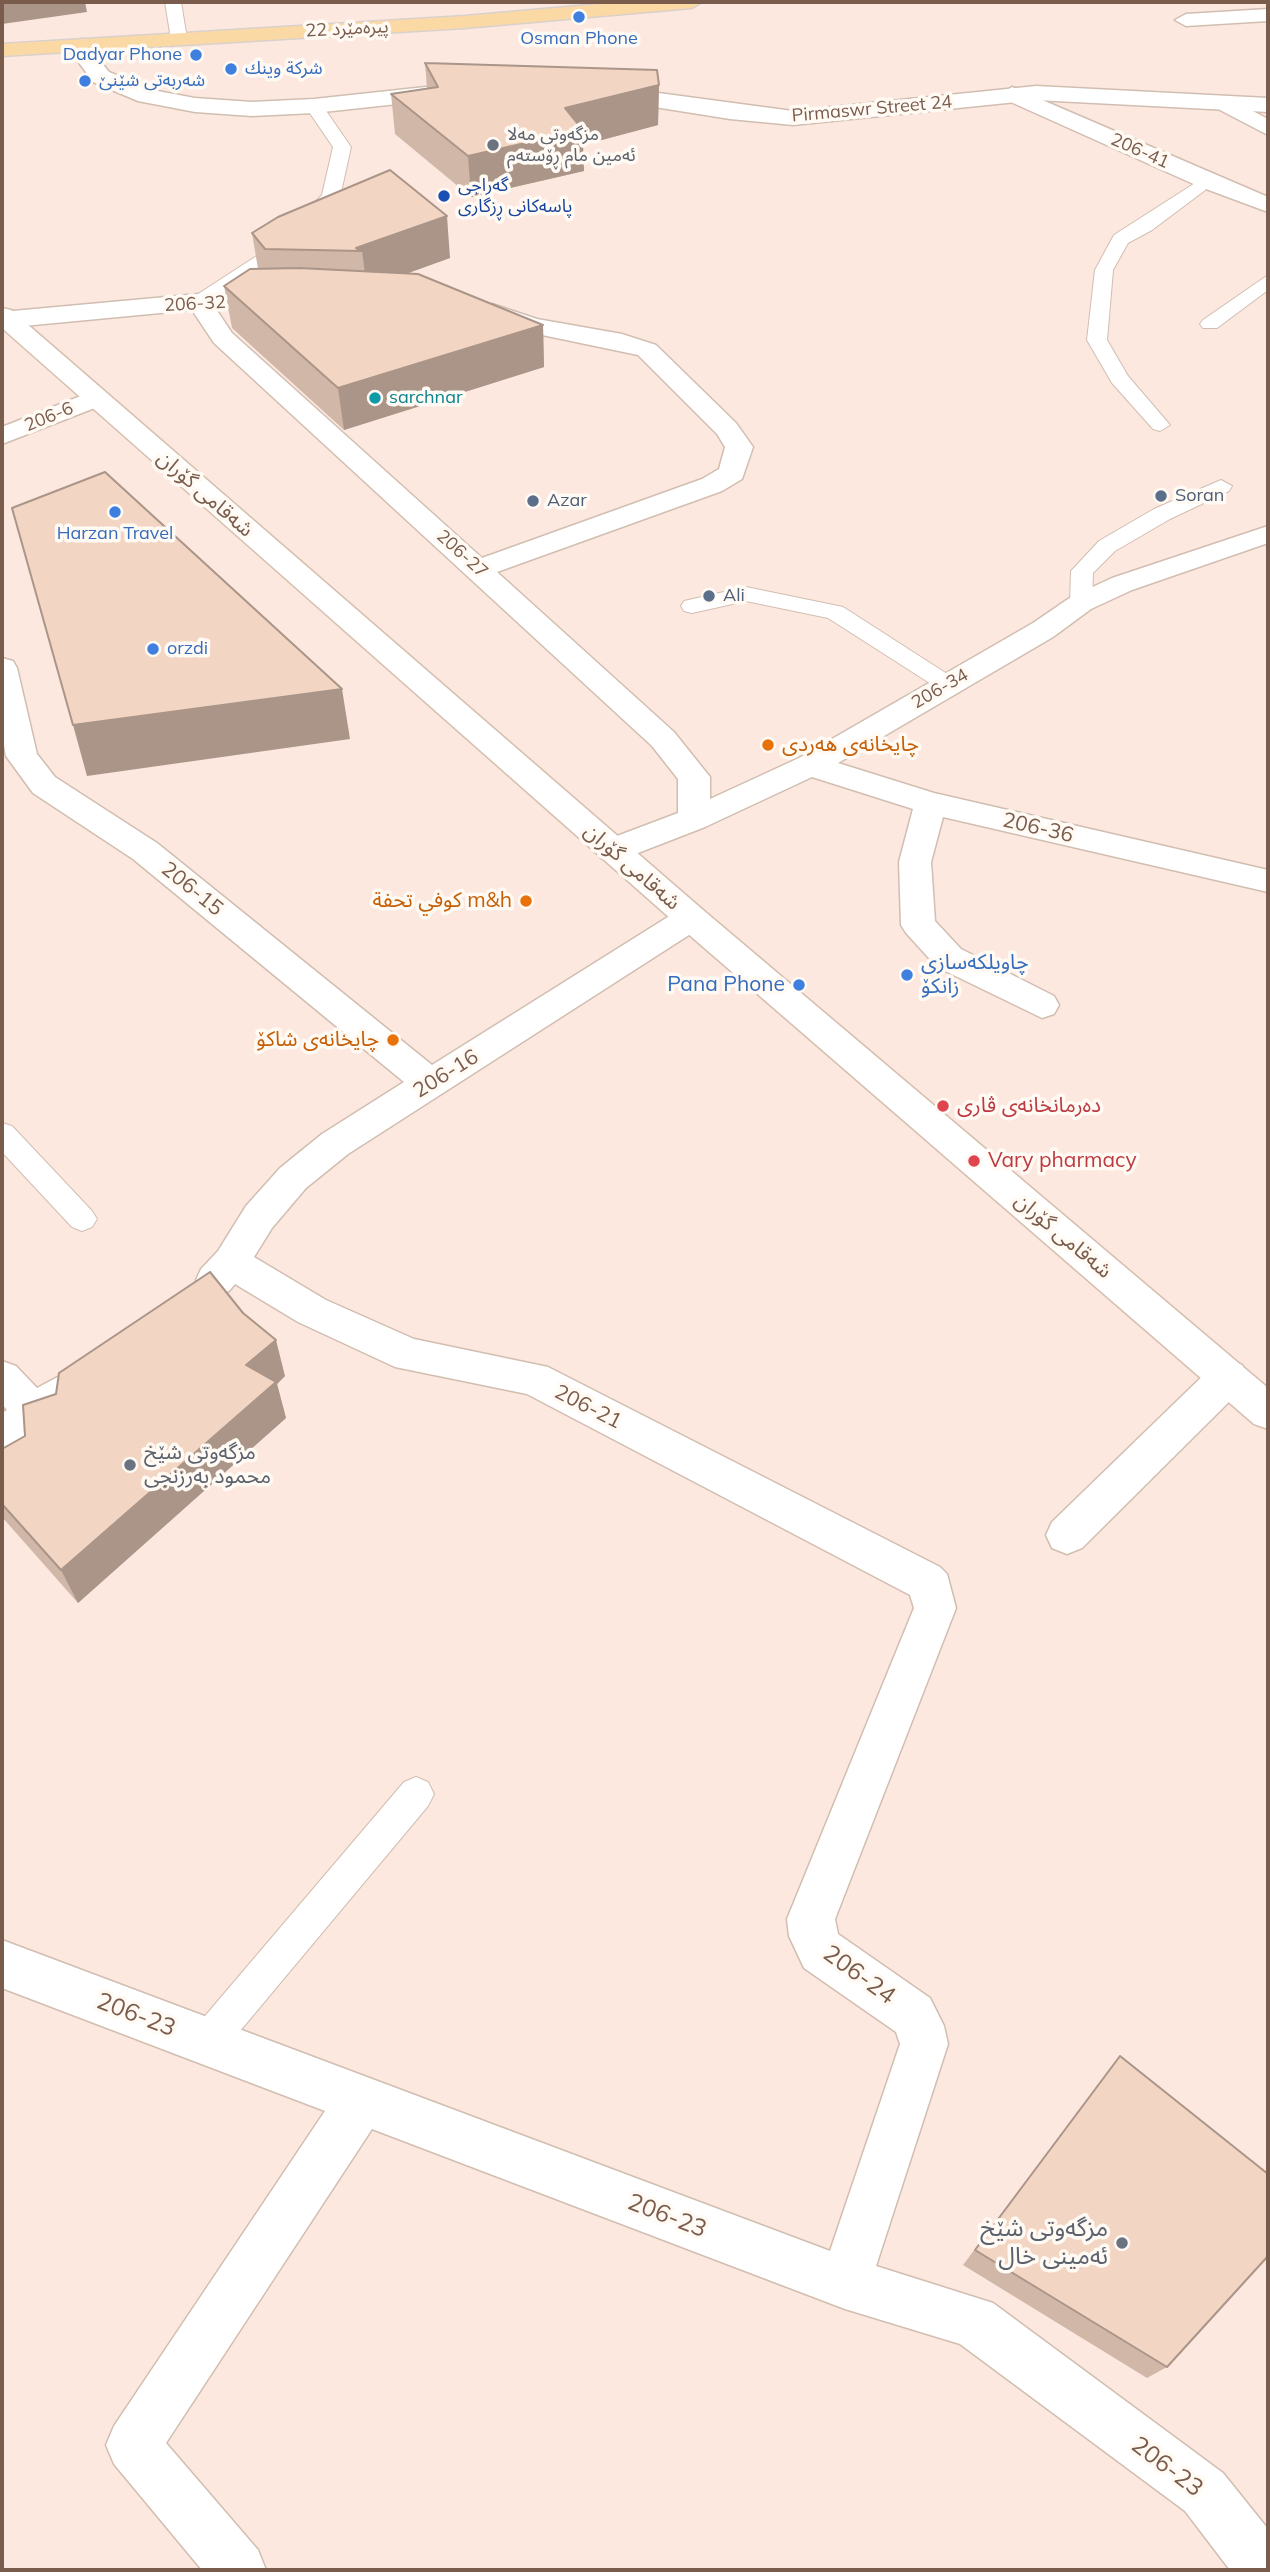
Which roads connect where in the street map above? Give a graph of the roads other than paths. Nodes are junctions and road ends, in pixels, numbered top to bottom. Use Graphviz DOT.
graph roads {
  1 [pos="173,2"];
  2 [pos="692,2"];
  3 [pos="602,6"];
  4 [pos="1268,15"];
  5 [pos="1185,20"];
  6 [pos="179,38"];
  7 [pos="82,45"];
  8 [pos="2,50"];
  9 [pos="471,90"];
  10 [pos="580,91"];
  11 [pos="1012,94"];
  12 [pos="1228,105"];
  13 [pos="1268,105"];
  14 [pos="314,106"];
  15 [pos="1268,128"];
  16 [pos="1206,181"];
  17 [pos="1268,205"];
  18 [pos="1268,281"];
  19 [pos="305,300"];
  20 [pos="199,302"];
  21 [pos="470,308"];
  22 [pos="3,318"];
  23 [pos="1210,324"];
  24 [pos="96,398"];
  25 [pos="1160,425"];
  26 [pos="2,436"];
  27 [pos="1220,486"];
  28 [pos="1268,534"];
  29 [pos="479,569"];
  30 [pos="1082,603"];
  31 [pos="692,606"];
  32 [pos="2,668"];
  33 [pos="947,684"];
  34 [pos="810,765"];
  35 [pos="930,803"];
  36 [pos="694,819"];
  37 [pos="613,850"];
  38 [pos="1268,881"];
  39 [pos="691,919"];
  40 [pos="1042,1005"];
  41 [pos="431,1084"];
  42 [pos="2,1134"];
  43 [pos="82,1219"];
  44 [pos="231,1262"];
  45 [pos="190,1303"];
  46 [pos="90,1373"];
  47 [pos="1228,1377"];
  48 [pos="2,1378"];
  49 [pos="34,1411"];
  50 [pos="1268,1412"];
  51 [pos="2,1436"];
  52 [pos="1067,1535"];
  53 [pos="932,1588"];
  54 [pos="416,1794"];
  55 [pos="2,1964"];
  56 [pos="206,2042"];
  57 [pos="361,2101"];
  58 [pos="845,2283"];
  59 [pos="238,2570"];
  60 [pos="1265,2570"];
  1 -- 6 [label="lane"];
  2 -- 3 [label="main road, 22 پیرەمێرد"];
  3 -- 6 [label="main road, 22 پیرەمێرد"];
  4 -- 5 [label="street"];
  6 -- 7 [label="main road, 22 پیرەمێرد"];
  7 -- 8 [label="main road, 22 پیرەمێرد"];
  7 -- 14 [label="street"];
  9 -- 14 [label="street"];
  10 -- 11 [label="street, Pirmaswr Street 24"];
  11 -- 12 [label="street, Pirmaswr Street 24"];
  11 -- 16 [label="street, 206-41"];
  12 -- 13 [label="street, Pirmaswr Street 24"];
  12 -- 15 [label="street"];
  14 -- 20 [label="lane"];
  16 -- 17 [label="street, 206-41"];
  16 -- 25 [label="lane"];
  18 -- 23 [label="lane"];
  19 -- 20 [label="street, 206-32"];
  20 -- 22 [label="street, 206-32"];
  20 -- 29 [label="street, 206-27"];
  21 -- 29 [label="street"];
  22 -- 24 [label="street, شەقامی گۆران"];
  24 -- 26 [label="street, 206-6"];
  24 -- 37 [label="street, شەقامی گۆران"];
  27 -- 30 [label="lane"];
  28 -- 30 [label="street, 206-34"];
  29 -- 36 [label="street, 206-27"];
  30 -- 33 [label="street, 206-34"];
  31 -- 33 [label="lane"];
  32 -- 41 [label="street, 206-15"];
  33 -- 34 [label="street, 206-34"];
  34 -- 35 [label="street, 206-36"];
  34 -- 36 [label="street, 206-34"];
  35 -- 38 [label="street, 206-36"];
  35 -- 40 [label="street"];
  36 -- 37 [label="street, 206-34"];
  37 -- 39 [label="street, شەقامی گۆران"];
  39 -- 41 [label="street, 206-16"];
  39 -- 47 [label="street, شەقامی گۆران"];
  41 -- 44 [label="street, 206-16"];
  42 -- 43 [label="lane"];
  44 -- 45 [label="street, 206-16"];
  44 -- 53 [label="street, 206-21"];
  46 -- 49 [label="street"];
  47 -- 50 [label="street, شەقامی گۆران"];
  47 -- 52 [label="street"];
  48 -- 49 [label="street"];
  49 -- 51 [label="street"];
  53 -- 58 [label="street, 206-24"];
  54 -- 56 [label="lane"];
  55 -- 56 [label="street, 206-23"];
  56 -- 57 [label="street, 206-23"];
  57 -- 58 [label="street, 206-23"];
  57 -- 59 [label="street"];
  58 -- 60 [label="street, 206-23"];
}
